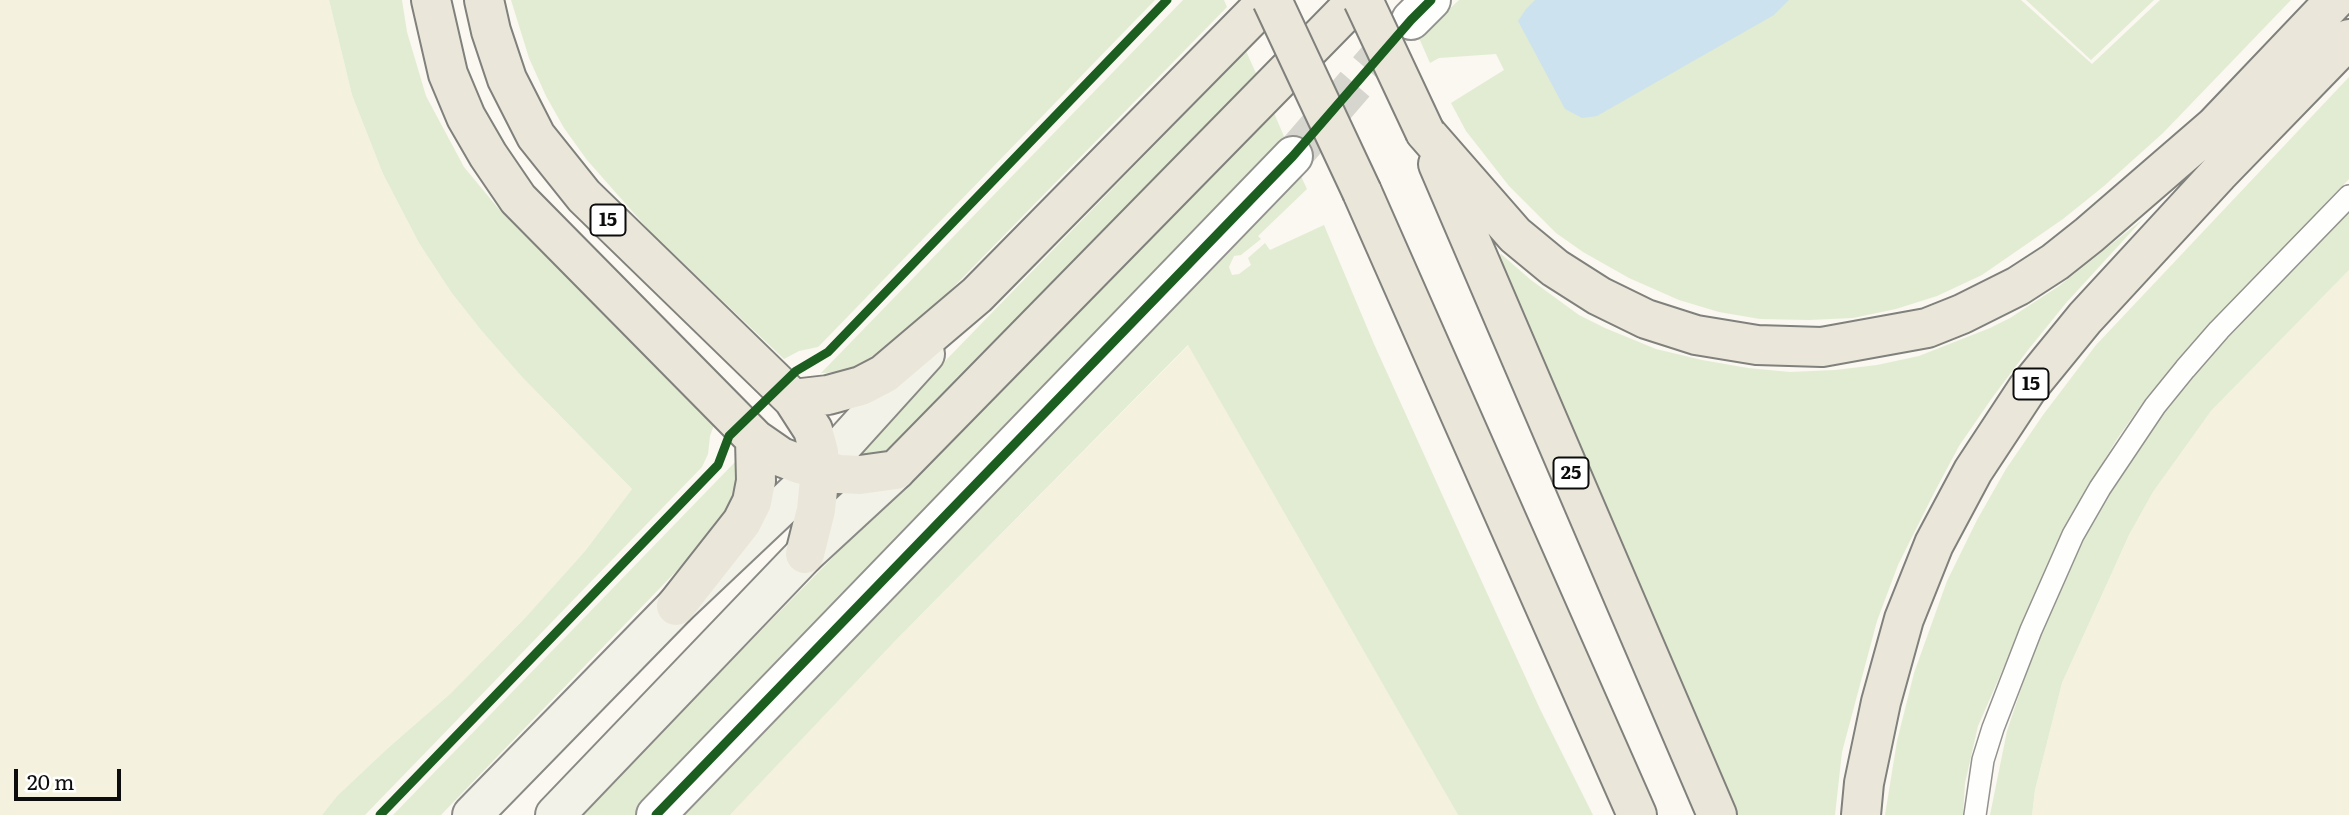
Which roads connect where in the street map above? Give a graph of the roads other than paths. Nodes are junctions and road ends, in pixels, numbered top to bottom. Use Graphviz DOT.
graph roads {
  1 [pos="431,0"];
  2 [pos="485,0"];
  3 [pos="1270,0"];
  4 [pos="1357,0"];
  5 [pos="1363,0"];
  6 [pos="2336,0"];
  7 [pos="2349,39"];
  8 [pos="1424,132"];
  9 [pos="1293,156"];
  10 [pos="2349,195"];
  11 [pos="977,295"];
  12 [pos="793,399"];
  13 [pos="755,439"];
  14 [pos="820,470"];
  15 [pos="896,470"];
  16 [pos="805,554"];
  17 [pos="676,606"];
  18 [pos="472,815"];
  19 [pos="555,815"];
  20 [pos="656,815"];
  21 [pos="1637,815"];
  22 [pos="1717,815"];
  23 [pos="1861,815"];
  24 [pos="1975,815"];
  1 -- 13 [label="main road"];
  2 -- 12 [label="main road, 15"];
  3 -- 11 [label="main road"];
  3 -- 21 [label="main road, bridge"];
  4 -- 15 [label="main road"];
  5 -- 8 [label="main road, 25, bridge"];
  6 -- 8 [label="main road"];
  7 -- 23 [label="main road, 15"];
  8 -- 22 [label="main road, 25"];
  9 -- 20 [label="street"];
  10 -- 24 [label="lane"];
  11 -- 12 [label="main road"];
  11 -- 14 [label="main road"];
  12 -- 14 [label="main road"];
  13 -- 14 [label="main road"];
  13 -- 17 [label="main road"];
  14 -- 15 [label="main road"];
  14 -- 16 [label="main road"];
  14 -- 17 [label="main road"];
  15 -- 16 [label="main road"];
  16 -- 19 [label="main road"];
  17 -- 18 [label="main road"];
}
